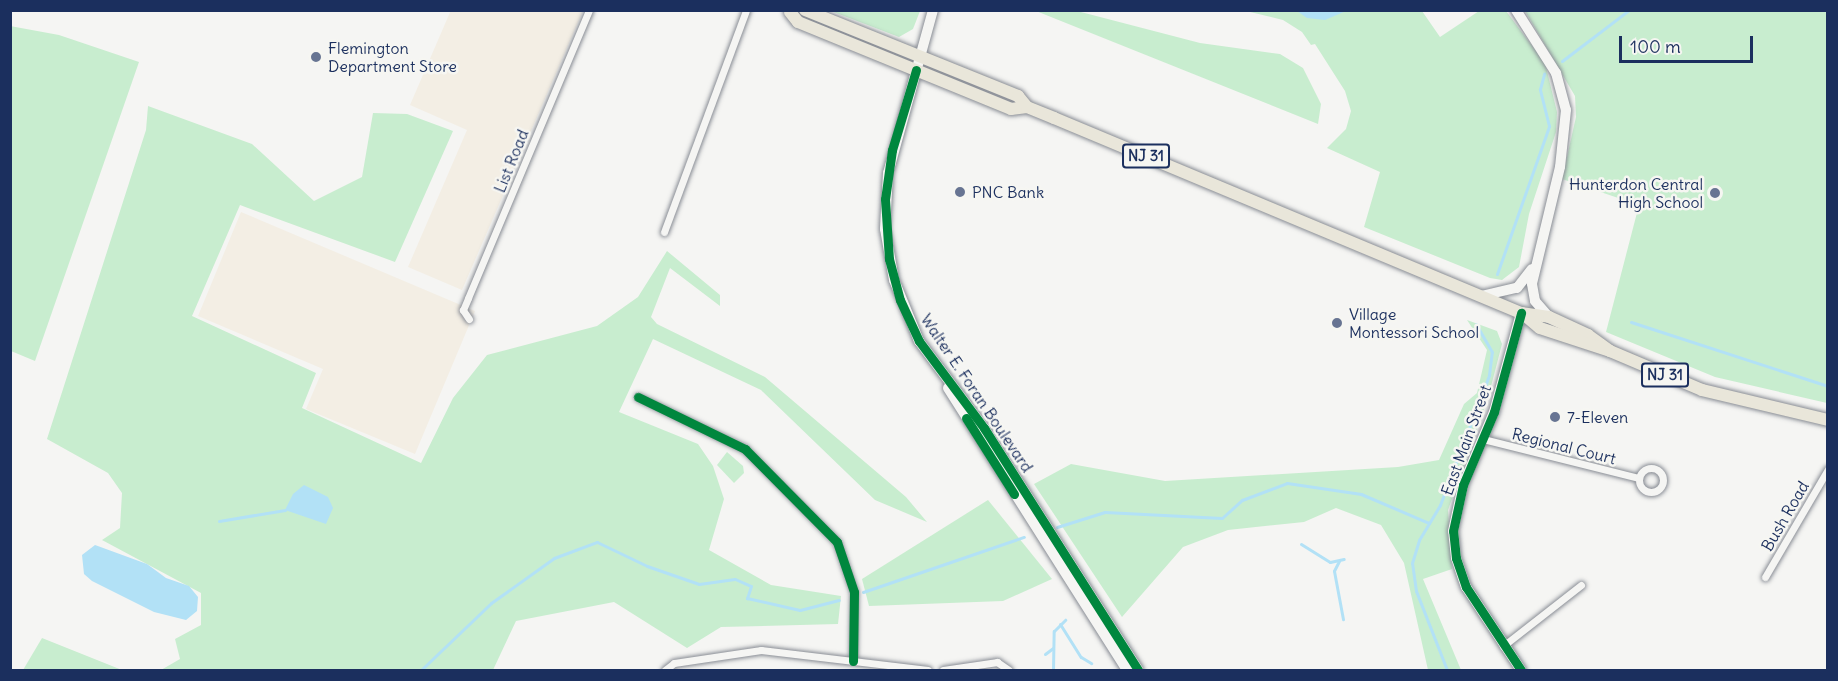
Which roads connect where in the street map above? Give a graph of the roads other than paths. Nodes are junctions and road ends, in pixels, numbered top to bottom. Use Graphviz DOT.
graph roads {
  1 [pos="589,10"];
  2 [pos="746,10"];
  3 [pos="805,10"];
  4 [pos="933,10"];
  5 [pos="1516,10"];
  6 [pos="792,11"];
  7 [pos="921,55"];
  8 [pos="916,70"];
  9 [pos="1027,107"];
  10 [pos="664,232"];
  11 [pos="1535,264"];
  12 [pos="1481,296"];
  13 [pos="1521,313"];
  14 [pos="1549,317"];
  15 [pos="469,319"];
  16 [pos="1610,351"];
  17 [pos="638,397"];
  18 [pos="1827,420"];
  19 [pos="1483,439"];
  20 [pos="1827,469"];
  21 [pos="1638,478"];
  22 [pos="1765,577"];
  23 [pos="1581,585"];
  24 [pos="1503,646"];
  25 [pos="853,661"];
  26 [pos="1129,668"];
  27 [pos="665,670"];
  28 [pos="928,670"];
  29 [pos="943,670"];
  30 [pos="1009,670"];
  31 [pos="1521,670"];
  1 -- 15 [label="street, List Road"];
  2 -- 10 [label="street"];
  3 -- 7 [label="highway, NJ 31"];
  4 -- 7 [label="street, Walter E. Foran Boulevard"];
  5 -- 11 [label="street"];
  6 -- 8 [label="highway, NJ 31"];
  7 -- 8 [label="street, Walter E. Foran Boulevard"];
  7 -- 9 [label="highway, NJ 31"];
  8 -- 9 [label="highway, NJ 31"];
  8 -- 26 [label="street, Walter E. Foran Boulevard"];
  9 -- 12 [label="highway, NJ 31"];
  11 -- 12 [label="street"];
  11 -- 14 [label="street"];
  12 -- 13 [label="highway, NJ 31"];
  13 -- 14 [label="highway, NJ 31"];
  13 -- 16 [label="highway, NJ 31"];
  13 -- 19 [label="street, East Main Street"];
  14 -- 16 [label="highway, NJ 31"];
  16 -- 18 [label="highway, NJ 31"];
  17 -- 25 [label="street"];
  19 -- 21 [label="street, Regional Court"];
  19 -- 24 [label="street, East Main Street"];
  20 -- 22 [label="street, Bush Road"];
  23 -- 24 [label="street"];
  24 -- 31 [label="street, East Main Street"];
  25 -- 27 [label="street"];
  25 -- 28 [label="street"];
  29 -- 30 [label="street"];
}
